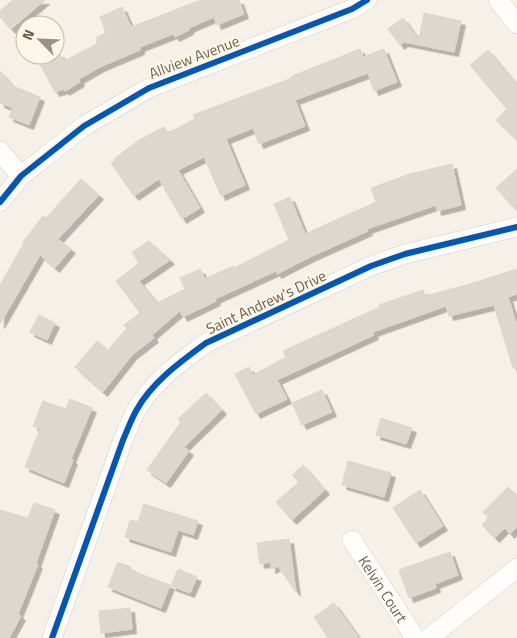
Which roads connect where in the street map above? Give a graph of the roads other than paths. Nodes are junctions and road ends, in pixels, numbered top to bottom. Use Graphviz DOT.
graph roads {
  1 [pos="367,0"];
  2 [pos="498,0"];
  3 [pos="517,24"];
  4 [pos="0,151"];
  5 [pos="21,176"];
  6 [pos="0,202"];
  7 [pos="517,227"];
  8 [pos="352,540"];
  9 [pos="517,568"];
  10 [pos="52,638"];
  11 [pos="415,638"];
  12 [pos="429,638"];
  1 -- 5 [label="street, Allview Avenue"];
  2 -- 3 [label="street"];
  4 -- 5 [label="street"];
  5 -- 6 [label="street, Allview Avenue"];
  7 -- 10 [label="street, Saint Andrew's Drive"];
  8 -- 11 [label="street, Kelvin Court"];
  9 -- 12 [label="street"];
}
